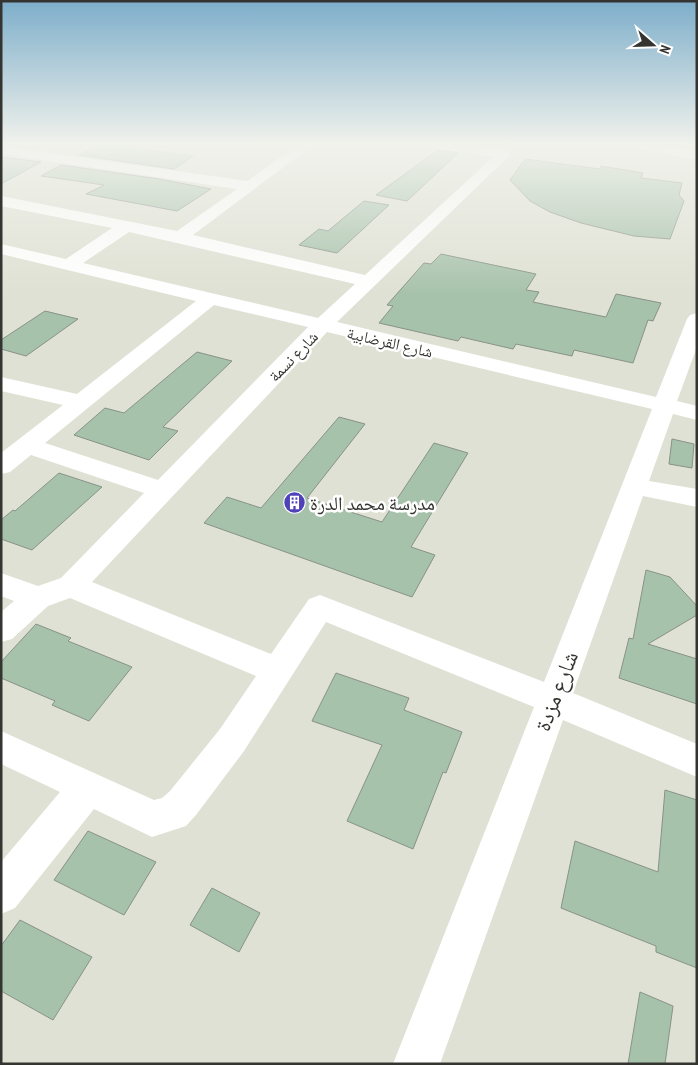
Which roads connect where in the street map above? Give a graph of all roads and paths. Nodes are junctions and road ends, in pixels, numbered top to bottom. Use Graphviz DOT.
graph roads {
  1 [pos="237,195"];
  2 [pos="460,195"];
  3 [pos="1,201"];
  4 [pos="126,226"];
  5 [pos="180,237"];
  6 [pos="1,249"];
  7 [pos="69,265"];
  8 [pos="367,281"];
  9 [pos="211,298"];
  10 [pos="697,319"];
  11 [pos="322,326"];
  12 [pos="1,384"];
  13 [pos="82,402"];
  14 [pos="663,405"];
  15 [pos="697,413"];
  16 [pos="28,445"];
  17 [pos="1,466"];
  18 [pos="633,486"];
  19 [pos="164,491"];
  20 [pos="697,498"];
  21 [pos="1,584"];
  22 [pos="72,586"];
  23 [pos="37,598"];
  24 [pos="1,630"];
  25 [pos="278,671"];
  26 [pos="553,700"];
  27 [pos="1,748"];
  28 [pos="697,761"];
  29 [pos="88,787"];
  30 [pos="1,894"];
  31 [pos="416,1064"];
  1 -- 5 [label="main road"];
  2 -- 8 [label="main road, شارع نسمة"];
  3 -- 4 [label="main road"];
  4 -- 5 [label="main road"];
  4 -- 7 [label="main road"];
  5 -- 8 [label="main road"];
  6 -- 7 [label="main road, شارع القرضابية"];
  7 -- 9 [label="main road, شارع القرضابية"];
  8 -- 11 [label="main road, شارع نسمة"];
  9 -- 11 [label="main road, شارع القرضابية"];
  9 -- 13 [label="main road"];
  10 -- 14 [label="main road, شارع مزدة"];
  11 -- 14 [label="main road, شارع القرضابية"];
  11 -- 19 [label="main road, شارع نسمة"];
  12 -- 13 [label="main road"];
  13 -- 16 [label="main road"];
  14 -- 15 [label="main road, شارع القرضابية"];
  14 -- 18 [label="main road, شارع مزدة"];
  16 -- 17 [label="main road"];
  16 -- 19 [label="main road"];
  18 -- 20 [label="main road"];
  18 -- 26 [label="main road, شارع مزدة"];
  19 -- 22 [label="main road, شارع نسمة"];
  21 -- 23 [label="main road"];
  22 -- 23 [label="main road, شارع نسمة"];
  22 -- 25 [label="main road"];
  23 -- 24 [label="main road"];
  25 -- 26 [label="main road"];
  25 -- 29 [label="main road"];
  26 -- 28 [label="main road"];
  26 -- 31 [label="main road, شارع مزدة"];
  27 -- 29 [label="main road"];
  29 -- 30 [label="main road"];
}
